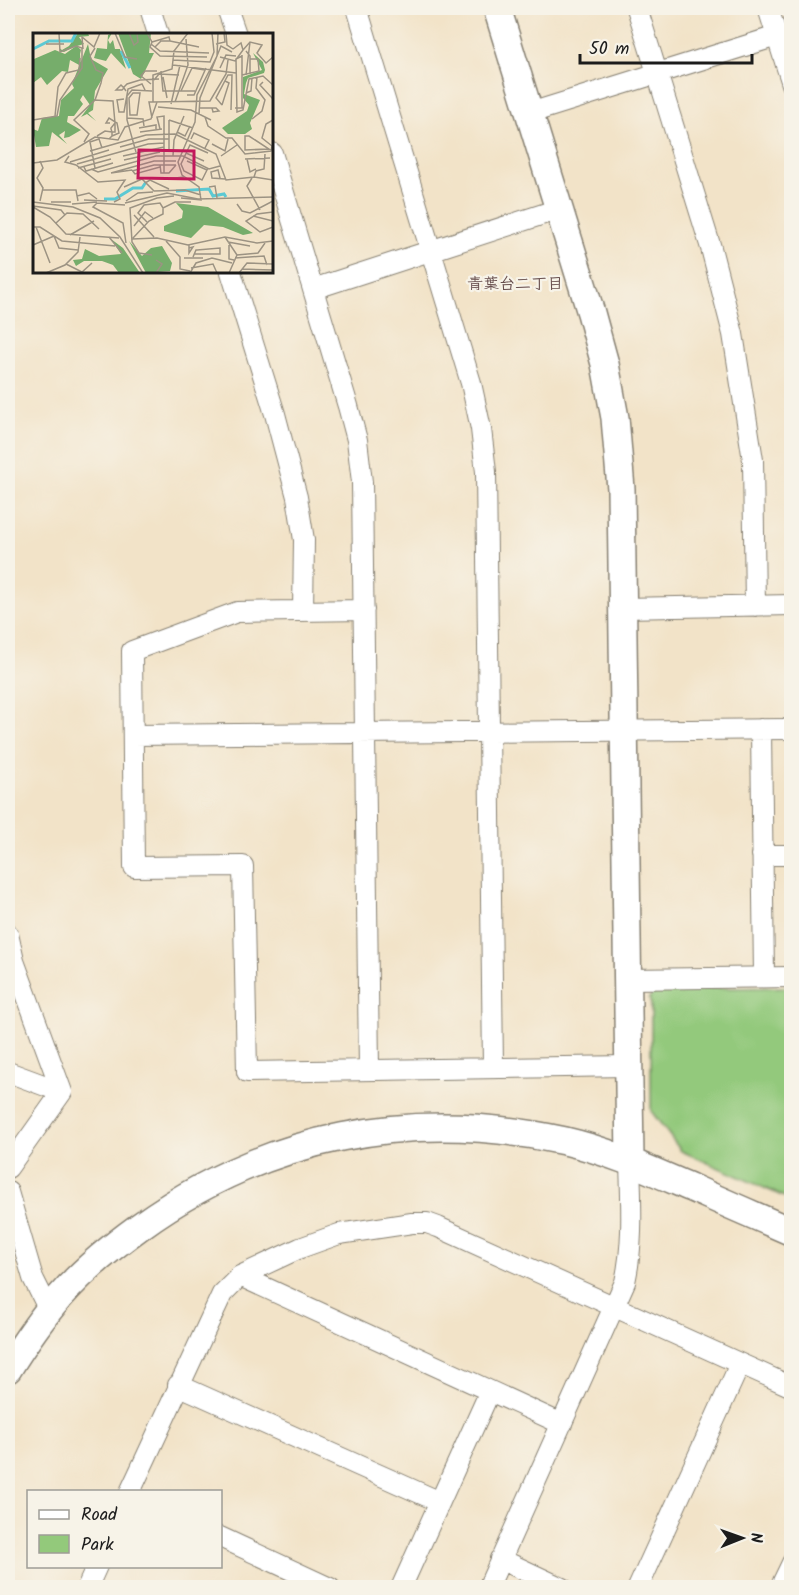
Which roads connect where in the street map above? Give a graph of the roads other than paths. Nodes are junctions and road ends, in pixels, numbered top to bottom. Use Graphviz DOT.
graph roads {
  1 [pos="150,8"];
  2 [pos="227,8"];
  3 [pos="357,8"];
  4 [pos="497,8"];
  5 [pos="637,8"];
  6 [pos="768,8"];
  7 [pos="158,33"];
  8 [pos="236,33"];
  9 [pos="777,36"];
  10 [pos="657,73"];
  11 [pos="792,84"];
  12 [pos="530,113"];
  13 [pos="273,156"];
  14 [pos="559,209"];
  15 [pos="431,250"];
  16 [pos="231,273"];
  17 [pos="312,289"];
  18 [pos="792,605"];
  19 [pos="755,606"];
  20 [pos="622,608"];
  21 [pos="364,610"];
  22 [pos="303,611"];
  23 [pos="761,729"];
  24 [pos="792,729"];
  25 [pos="624,730"];
  26 [pos="489,732"];
  27 [pos="365,733"];
  28 [pos="133,735"];
  29 [pos="762,855"];
  30 [pos="792,855"];
  31 [pos="8,934"];
  32 [pos="764,977"];
  33 [pos="792,977"];
  34 [pos="627,979"];
  35 [pos="628,1066"];
  36 [pos="493,1068"];
  37 [pos="369,1070"];
  38 [pos="8,1072"];
  39 [pos="62,1092"];
  40 [pos="630,1161"];
  41 [pos="8,1168"];
  42 [pos="8,1192"];
  43 [pos="792,1232"];
  44 [pos="240,1276"];
  45 [pos="615,1307"];
  46 [pos="49,1310"];
  47 [pos="740,1364"];
  48 [pos="8,1369"];
  49 [pos="178,1385"];
  50 [pos="792,1387"];
  51 [pos="490,1391"];
  52 [pos="562,1424"];
  53 [pos="130,1490"];
  54 [pos="440,1502"];
  55 [pos="222,1538"];
  56 [pos="500,1559"];
  57 [pos="792,1563"];
  58 [pos="96,1568"];
  59 [pos="87,1587"];
  60 [pos="330,1587"];
  61 [pos="401,1587"];
  62 [pos="488,1587"];
  63 [pos="562,1587"];
  64 [pos="638,1587"];
  65 [pos="780,1587"];
  1 -- 7 [label="street"];
  2 -- 8 [label="street"];
  3 -- 15 [label="street"];
  4 -- 12 [label="street"];
  5 -- 10 [label="street"];
  6 -- 9 [label="street"];
  9 -- 10 [label="street"];
  9 -- 11 [label="street"];
  10 -- 12 [label="street"];
  10 -- 19 [label="street"];
  12 -- 14 [label="street"];
  13 -- 17 [label="street"];
  14 -- 15 [label="street"];
  14 -- 20 [label="street"];
  15 -- 17 [label="street"];
  15 -- 26 [label="street"];
  16 -- 22 [label="street"];
  17 -- 21 [label="street"];
  18 -- 19 [label="street"];
  19 -- 20 [label="street"];
  20 -- 25 [label="street"];
  21 -- 22 [label="street"];
  21 -- 27 [label="street"];
  22 -- 28 [label="street"];
  23 -- 24 [label="street"];
  23 -- 25 [label="street"];
  23 -- 29 [label="street"];
  25 -- 26 [label="street"];
  25 -- 34 [label="street"];
  26 -- 27 [label="street"];
  26 -- 36 [label="street"];
  27 -- 28 [label="street"];
  27 -- 37 [label="street"];
  28 -- 37 [label="street"];
  29 -- 30 [label="street"];
  29 -- 32 [label="street"];
  31 -- 39 [label="street"];
  32 -- 33 [label="street"];
  32 -- 34 [label="street"];
  34 -- 35 [label="street"];
  35 -- 36 [label="street"];
  35 -- 40 [label="street"];
  36 -- 37 [label="street"];
  38 -- 39 [label="street"];
  39 -- 41 [label="street"];
  40 -- 43 [label="street"];
  40 -- 45 [label="street"];
  40 -- 46 [label="street"];
  42 -- 46 [label="street"];
  44 -- 45 [label="street"];
  44 -- 49 [label="street"];
  44 -- 51 [label="street"];
  45 -- 47 [label="street"];
  45 -- 52 [label="street"];
  46 -- 48 [label="street"];
  47 -- 50 [label="street"];
  47 -- 64 [label="street"];
  49 -- 53 [label="street"];
  49 -- 54 [label="street"];
  51 -- 52 [label="street"];
  51 -- 54 [label="street"];
  52 -- 56 [label="street"];
  54 -- 61 [label="street"];
  55 -- 60 [label="street"];
  56 -- 62 [label="street"];
  56 -- 63 [label="street"];
  57 -- 65 [label="street"];
  58 -- 59 [label="street"];
}
